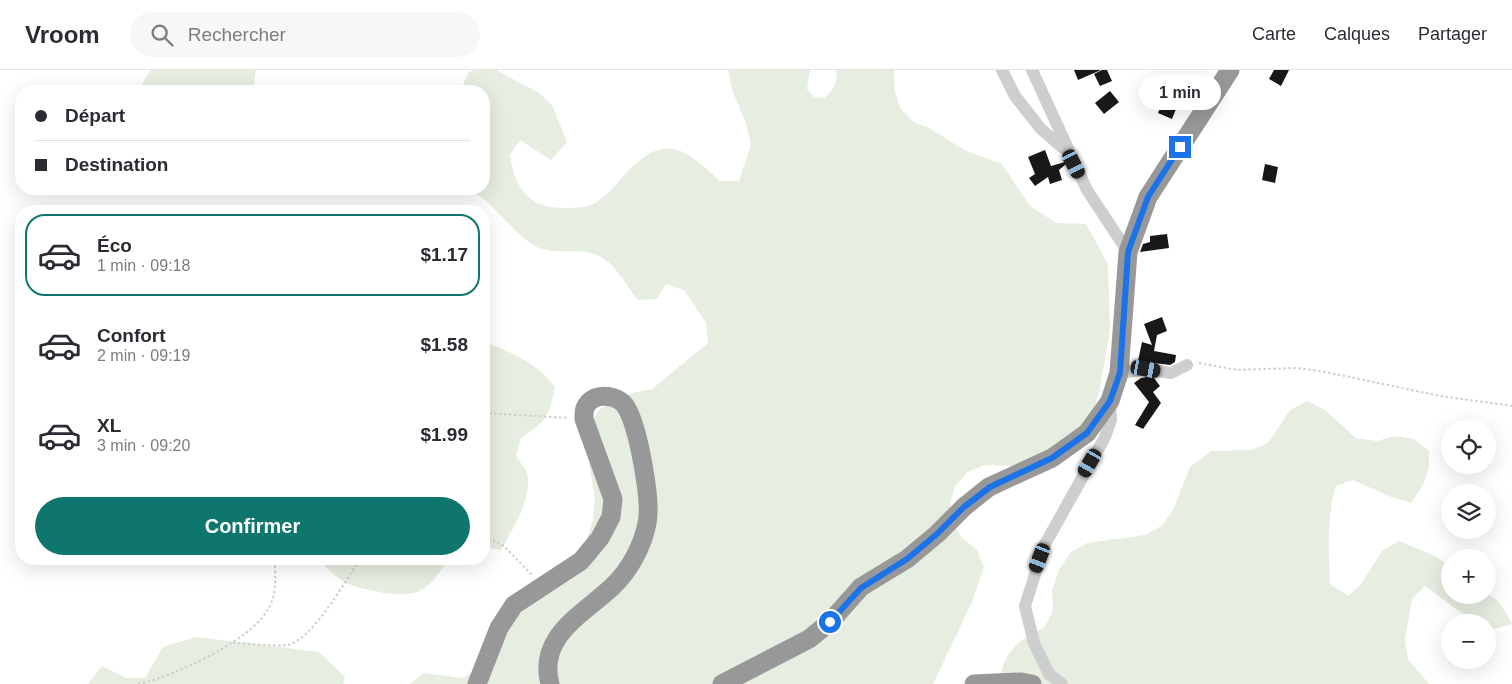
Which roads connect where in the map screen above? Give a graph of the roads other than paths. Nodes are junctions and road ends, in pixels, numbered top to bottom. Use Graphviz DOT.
graph roads {
  1 [pos="1002,70"];
  2 [pos="1032,70"];
  3 [pos="1230,70"];
  4 [pos="1067,151"];
  5 [pos="1128,252"];
  6 [pos="1187,365"];
  7 [pos="1120,373"];
  8 [pos="1110,401"];
  9 [pos="477,684"];
  10 [pos="550,684"];
  11 [pos="722,684"];
  12 [pos="974,684"];
  13 [pos="1032,684"];
  14 [pos="1062,684"];
  1 -- 4 [label="street"];
  2 -- 4 [label="street"];
  3 -- 5 [label="highway"];
  4 -- 5 [label="street"];
  5 -- 7 [label="highway"];
  6 -- 7 [label="street"];
  7 -- 8 [label="highway"];
  8 -- 11 [label="highway"];
  8 -- 14 [label="street"];
  9 -- 10 [label="highway"];
  12 -- 13 [label="highway"];
}
